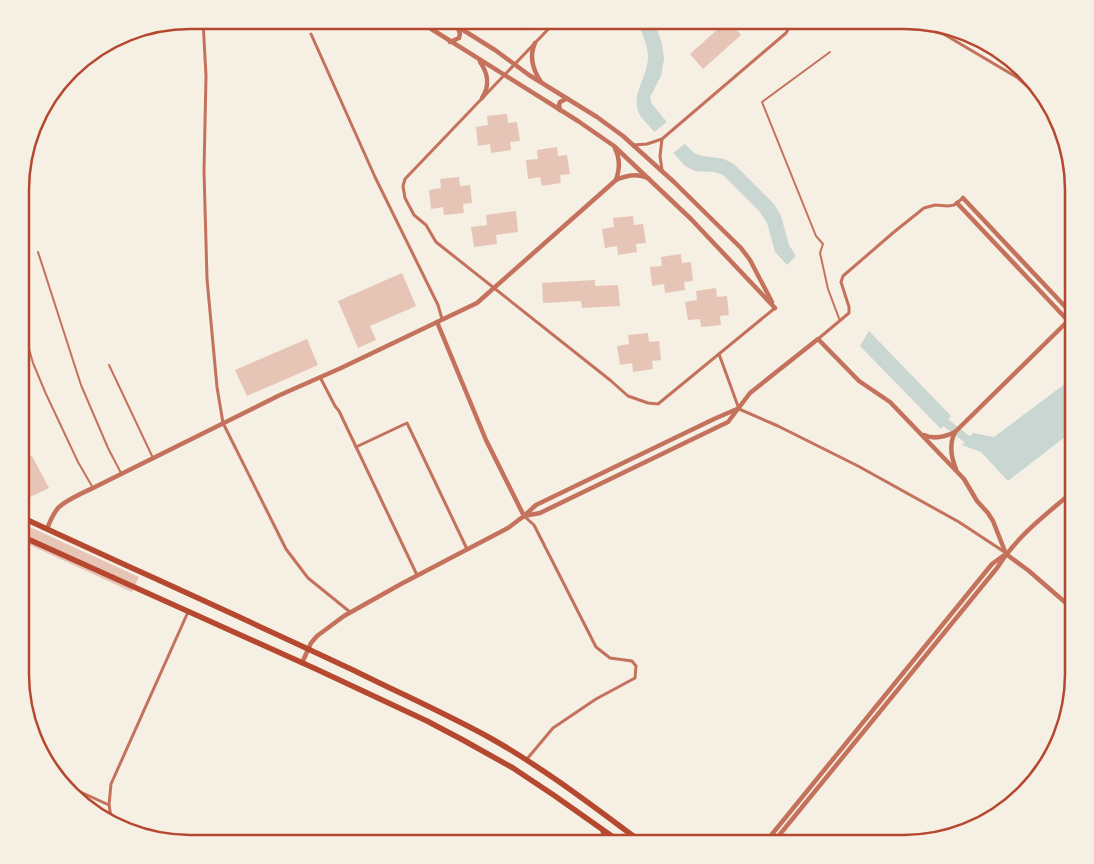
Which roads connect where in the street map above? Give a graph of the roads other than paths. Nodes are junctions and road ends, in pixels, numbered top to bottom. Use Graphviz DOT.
graph roads {
  1 [pos="203,29"];
  2 [pos="430,29"];
  3 [pos="458,29"];
  4 [pos="460,29"];
  5 [pos="548,29"];
  6 [pos="788,29"];
  7 [pos="942,33"];
  8 [pos="310,34"];
  9 [pos="450,42"];
  10 [pos="535,43"];
  11 [pos="830,52"];
  12 [pos="477,59"];
  13 [pos="514,65"];
  14 [pos="504,75"];
  15 [pos="541,83"];
  16 [pos="1025,84"];
  17 [pos="482,98"];
  18 [pos="566,99"];
  19 [pos="560,110"];
  20 [pos="662,139"];
  21 [pos="633,145"];
  22 [pos="614,146"];
  23 [pos="662,170"];
  24 [pos="648,178"];
  25 [pos="616,180"];
  26 [pos="963,198"];
  27 [pos="957,203"];
  28 [pos="38,252"];
  29 [pos="495,289"];
  30 [pos="1065,306"];
  31 [pos="775,308"];
  32 [pos="1065,318"];
  33 [pos="442,320"];
  34 [pos="841,321"];
  35 [pos="437,322"];
  36 [pos="1065,324"];
  37 [pos="818,339"];
  38 [pos="29,348"];
  39 [pos="719,354"];
  40 [pos="109,365"];
  41 [pos="320,377"];
  42 [pos="739,409"];
  43 [pos="223,423"];
  44 [pos="955,432"];
  45 [pos="921,433"];
  46 [pos="356,447"];
  47 [pos="153,458"];
  48 [pos="957,471"];
  49 [pos="120,473"];
  50 [pos="92,488"];
  51 [pos="1065,498"];
  52 [pos="524,516"];
  53 [pos="29,521"];
  54 [pos="47,529"];
  55 [pos="29,540"];
  56 [pos="467,549"];
  57 [pos="1006,554"];
  58 [pos="417,575"];
  59 [pos="1065,602"];
  60 [pos="189,612"];
  61 [pos="350,612"];
  62 [pos="308,649"];
  63 [pos="302,663"];
  64 [pos="526,760"];
  65 [pos="81,792"];
  66 [pos="109,805"];
  67 [pos="111,815"];
  68 [pos="593,823"];
  69 [pos="606,835"];
  70 [pos="610,835"];
  71 [pos="632,835"];
  72 [pos="771,835"];
  73 [pos="779,835"];
  1 -- 43 [label="street"];
  2 -- 9 [label="street"];
  3 -- 9 [label="street"];
  4 -- 13 [label="street"];
  5 -- 10 [label="street"];
  6 -- 20 [label="street"];
  7 -- 16 [label="street"];
  8 -- 33 [label="street"];
  9 -- 12 [label="street"];
  10 -- 13 [label="street"];
  10 -- 15 [label="street"];
  11 -- 34 [label="lane"];
  12 -- 14 [label="street"];
  12 -- 17 [label="street"];
  13 -- 14 [label="street"];
  13 -- 15 [label="street"];
  14 -- 17 [label="street"];
  14 -- 19 [label="street"];
  15 -- 18 [label="street"];
  17 -- 29 [label="street"];
  18 -- 19 [label="street"];
  18 -- 21 [label="street"];
  19 -- 22 [label="street"];
  20 -- 21 [label="street"];
  20 -- 23 [label="street"];
  21 -- 23 [label="street"];
  22 -- 24 [label="street"];
  22 -- 25 [label="street"];
  23 -- 31 [label="street"];
  24 -- 25 [label="street"];
  24 -- 31 [label="street"];
  25 -- 29 [label="street"];
  26 -- 27 [label="street"];
  26 -- 30 [label="street"];
  27 -- 32 [label="street"];
  27 -- 34 [label="street"];
  28 -- 49 [label="lane"];
  29 -- 33 [label="street"];
  29 -- 39 [label="street"];
  31 -- 39 [label="street"];
  33 -- 35 [label="street"];
  34 -- 37 [label="street"];
  35 -- 41 [label="street"];
  35 -- 52 [label="street"];
  36 -- 44 [label="street"];
  37 -- 42 [label="street"];
  37 -- 45 [label="street"];
  38 -- 50 [label="lane"];
  39 -- 42 [label="street"];
  40 -- 47 [label="lane"];
  41 -- 43 [label="street"];
  41 -- 46 [label="street"];
  42 -- 52 [label="street"];
  42 -- 52 [label="street"];
  42 -- 57 [label="street"];
  43 -- 47 [label="street"];
  43 -- 61 [label="street"];
  44 -- 45 [label="street"];
  44 -- 48 [label="street"];
  45 -- 48 [label="street"];
  46 -- 56 [label="street"];
  46 -- 58 [label="street"];
  47 -- 49 [label="street"];
  48 -- 57 [label="street"];
  49 -- 50 [label="street"];
  50 -- 54 [label="street"];
  51 -- 57 [label="street"];
  52 -- 56 [label="street"];
  52 -- 64 [label="street"];
  53 -- 54 [label="main road"];
  54 -- 62 [label="main road"];
  55 -- 60 [label="main road"];
  56 -- 58 [label="street"];
  57 -- 59 [label="street"];
  57 -- 72 [label="street"];
  57 -- 73 [label="street"];
  58 -- 61 [label="street"];
  60 -- 63 [label="main road"];
  60 -- 66 [label="street"];
  61 -- 62 [label="street"];
  62 -- 63 [label="street"];
  62 -- 64 [label="main road"];
  63 -- 68 [label="main road"];
  64 -- 71 [label="main road"];
  65 -- 66 [label="street"];
  66 -- 67 [label="street"];
  68 -- 69 [label="main road"];
  68 -- 70 [label="main road"];
}
